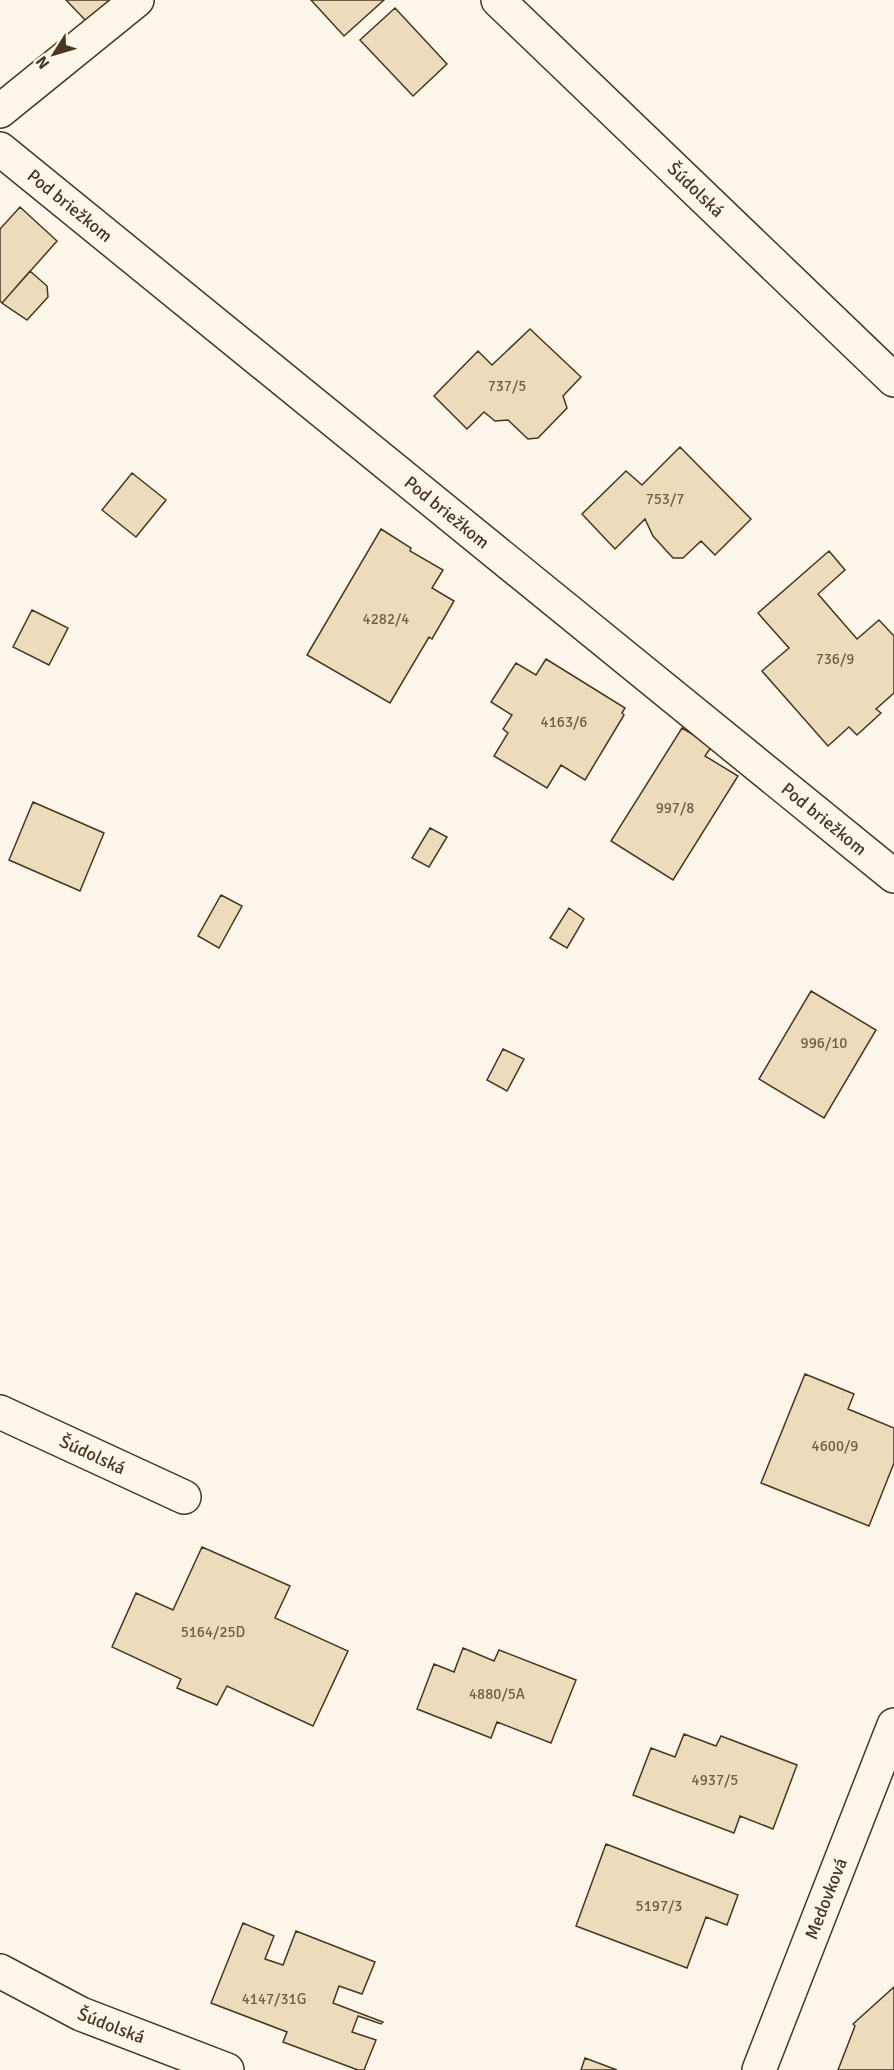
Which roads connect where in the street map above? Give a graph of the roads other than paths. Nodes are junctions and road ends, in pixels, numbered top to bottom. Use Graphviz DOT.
graph roads {
  1 [pos="137,0"];
  2 [pos="498,0"];
  3 [pos="0,111"];
  4 [pos="0,149"];
  5 [pos="894,380"];
  6 [pos="894,876"];
  7 [pos="0,1412"];
  8 [pos="184,1497"];
  9 [pos="894,1725"];
  10 [pos="0,1971"];
  11 [pos="227,2070"];
  12 [pos="759,2070"];
  1 -- 3 [label="street"];
  2 -- 5 [label="street, Šúdolská"];
  4 -- 6 [label="street, Pod briežkom"];
  7 -- 8 [label="street, Šúdolská"];
  9 -- 12 [label="street, Medovková"];
  10 -- 11 [label="street, Šúdolská"];
}
